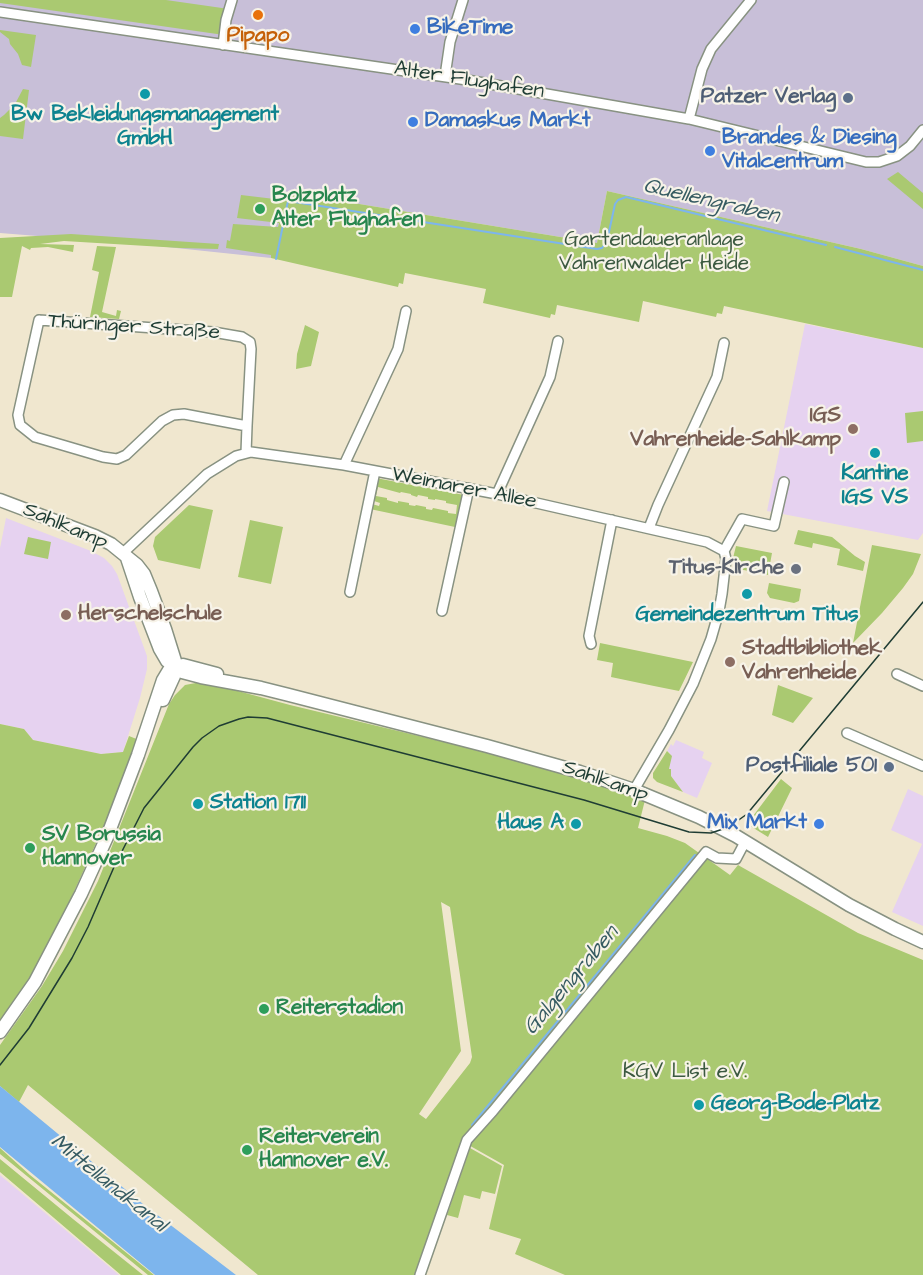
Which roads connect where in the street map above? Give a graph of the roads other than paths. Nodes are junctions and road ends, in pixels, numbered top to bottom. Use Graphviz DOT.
graph roads {
  1 [pos="232,0"];
  2 [pos="463,0"];
  3 [pos="751,0"];
  4 [pos="0,12"];
  5 [pos="223,45"];
  6 [pos="445,76"];
  7 [pos="689,119"];
  8 [pos="923,130"];
  9 [pos="406,311"];
  10 [pos="558,341"];
  11 [pos="724,343"];
  12 [pos="247,426"];
  13 [pos="246,453"];
  14 [pos="344,465"];
  15 [pos="375,471"];
  16 [pos="784,482"];
  17 [pos="469,488"];
  18 [pos="496,494"];
  19 [pos="0,500"];
  20 [pos="612,520"];
  21 [pos="649,528"];
  22 [pos="724,551"];
  23 [pos="125,555"];
  24 [pos="350,592"];
  25 [pos="442,611"];
  26 [pos="165,629"];
  27 [pos="591,644"];
  28 [pos="160,649"];
  29 [pos="175,667"];
  30 [pos="204,674"];
  31 [pos="897,674"];
  32 [pos="163,680"];
  33 [pos="923,686"];
  34 [pos="163,699"];
  35 [pos="146,733"];
  36 [pos="847,733"];
  37 [pos="923,766"];
  38 [pos="634,790"];
  39 [pos="746,842"];
  40 [pos="923,942"];
  41 [pos="0,1032"];
  42 [pos="420,1275"];
  1 -- 5 [label="street"];
  2 -- 6 [label="street"];
  3 -- 7 [label="street"];
  4 -- 5 [label="street, Alter Flughafen"];
  5 -- 6 [label="street, Alter Flughafen"];
  6 -- 7 [label="street, Alter Flughafen"];
  7 -- 8 [label="street, Alter Flughafen"];
  9 -- 14 [label="street"];
  10 -- 18 [label="street"];
  11 -- 21 [label="street"];
  12 -- 12 [label="street, Thüringer Straße"];
  12 -- 13 [label="street, Thüringer Straße"];
  13 -- 14 [label="street, Weimarer Allee"];
  13 -- 23 [label="street, Weimarer Allee"];
  14 -- 15 [label="street, Weimarer Allee"];
  15 -- 17 [label="street, Weimarer Allee"];
  15 -- 24 [label="street"];
  16 -- 22 [label="street"];
  17 -- 18 [label="street, Weimarer Allee"];
  17 -- 25 [label="street"];
  18 -- 20 [label="street, Weimarer Allee"];
  19 -- 23 [label="street, Sahlkamp"];
  20 -- 21 [label="street, Weimarer Allee"];
  20 -- 27 [label="street"];
  21 -- 22 [label="street, Weimarer Allee"];
  22 -- 38 [label="street"];
  23 -- 26 [label="street, Sahlkamp"];
  23 -- 28 [label="street, Sahlkamp"];
  26 -- 29 [label="street, Sahlkamp"];
  26 -- 30 [label="street, Sahlkamp"];
  28 -- 29 [label="street, Sahlkamp"];
  28 -- 32 [label="street"];
  29 -- 30 [label="street, Sahlkamp"];
  29 -- 32 [label="street"];
  29 -- 34 [label="street"];
  30 -- 34 [label="street"];
  30 -- 38 [label="street, Sahlkamp"];
  31 -- 33 [label="street"];
  32 -- 35 [label="street"];
  34 -- 35 [label="street"];
  35 -- 41 [label="street"];
  36 -- 37 [label="street"];
  38 -- 39 [label="street, Sahlkamp"];
  39 -- 40 [label="street, Sahlkamp"];
  39 -- 42 [label="street"];
}
